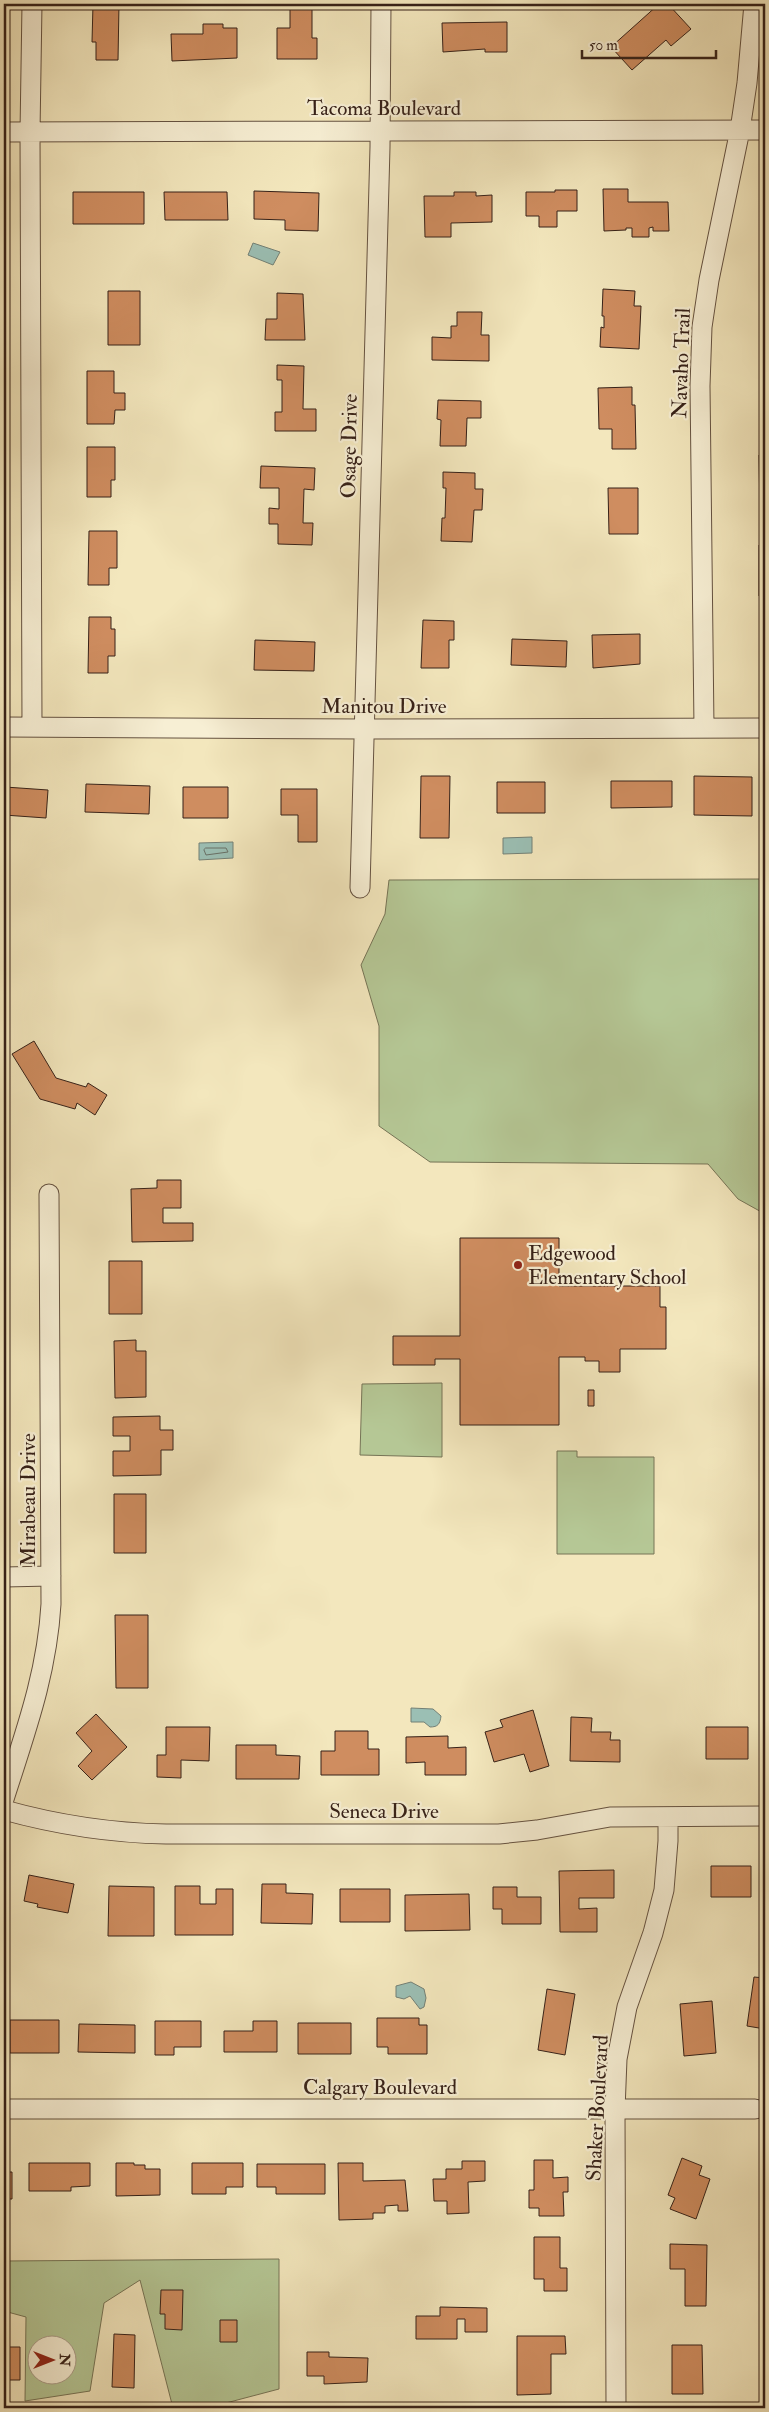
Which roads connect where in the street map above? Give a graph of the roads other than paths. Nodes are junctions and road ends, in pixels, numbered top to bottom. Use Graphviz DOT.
graph roads {
  1 [pos="32,4"];
  2 [pos="381,4"];
  3 [pos="754,4"];
  4 [pos="380,130"];
  5 [pos="740,130"];
  6 [pos="765,130"];
  7 [pos="4,132"];
  8 [pos="30,132"];
  9 [pos="4,727"];
  10 [pos="32,727"];
  11 [pos="704,727"];
  12 [pos="765,728"];
  13 [pos="365,729"];
  14 [pos="360,888"];
  15 [pos="49,1194"];
  16 [pos="51,1576"];
  17 [pos="4,1577"];
  18 [pos="4,1800"];
  19 [pos="4,1810"];
  20 [pos="765,1816"];
  21 [pos="668,1817"];
  22 [pos="4,2109"];
  23 [pos="755,2109"];
  24 [pos="615,2110"];
  25 [pos="616,2408"];
  1 -- 8 [label="street"];
  2 -- 4 [label="street, Osage Drive"];
  3 -- 5 [label="street, Navaho Trail"];
  4 -- 5 [label="street, Tacoma Boulevard"];
  4 -- 8 [label="street, Tacoma Boulevard"];
  4 -- 13 [label="street, Osage Drive"];
  5 -- 6 [label="street, Tacoma Boulevard"];
  5 -- 11 [label="street, Navaho Trail"];
  7 -- 8 [label="street, Tacoma Boulevard"];
  8 -- 10 [label="street"];
  9 -- 10 [label="street, Manitou Drive"];
  10 -- 13 [label="street, Manitou Drive"];
  11 -- 12 [label="street, Manitou Drive"];
  11 -- 13 [label="street, Manitou Drive"];
  13 -- 14 [label="street, Osage Drive"];
  15 -- 16 [label="street, Mirabeau Drive"];
  16 -- 17 [label="street"];
  16 -- 18 [label="street, Mirabeau Drive"];
  19 -- 21 [label="street, Seneca Drive"];
  20 -- 21 [label="street, Seneca Drive"];
  21 -- 24 [label="street, Shaker Boulevard"];
  22 -- 24 [label="street, Calgary Boulevard"];
  23 -- 24 [label="street, Calgary Boulevard"];
  24 -- 25 [label="street, Shaker Boulevard"];
}
